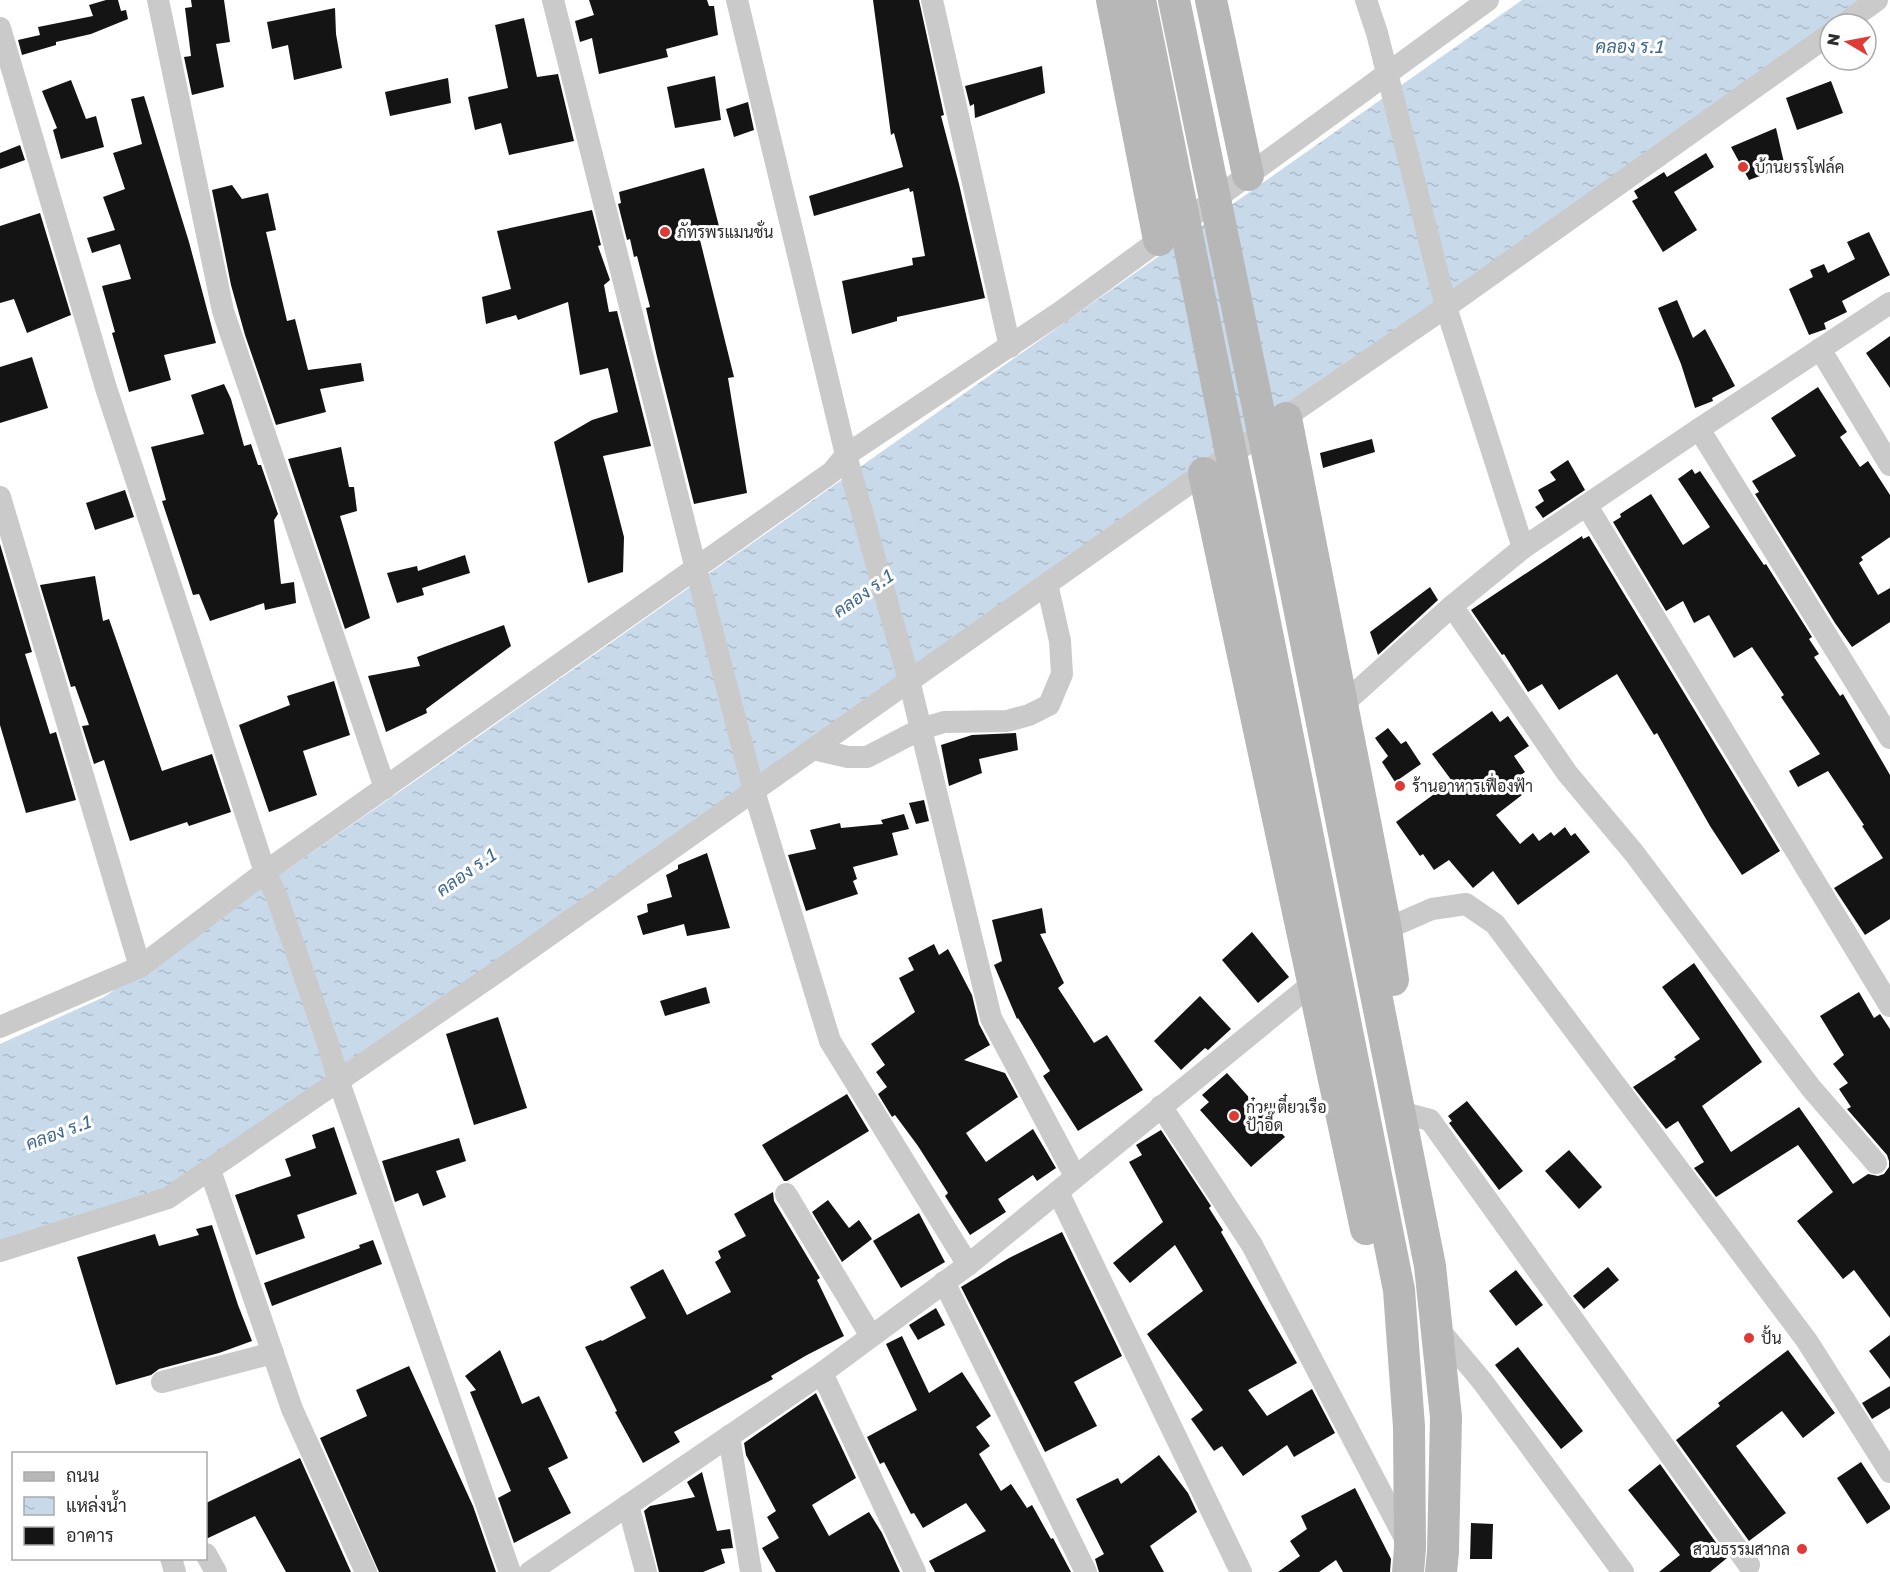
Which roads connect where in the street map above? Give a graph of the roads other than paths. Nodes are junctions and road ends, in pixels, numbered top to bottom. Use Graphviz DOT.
graph roads {
  1 [pos="158,0"];
  2 [pos="553,0"];
  3 [pos="737,0"];
  4 [pos="932,0"];
  5 [pos="1112,0"];
  6 [pos="1140,0"];
  7 [pos="1211,0"];
  8 [pos="1366,0"];
  9 [pos="1488,0"];
  10 [pos="1877,0"];
  11 [pos="1860,12"];
  12 [pos="1176,14"];
  13 [pos="0,28"];
  14 [pos="1818,43"];
  15 [pos="1388,73"];
  16 [pos="1248,175"];
  17 [pos="1159,240"];
  18 [pos="1890,303"];
  19 [pos="1446,307"];
  20 [pos="1010,347"];
  21 [pos="1820,350"];
  22 [pos="1286,418"];
  23 [pos="1699,429"];
  24 [pos="846,455"];
  25 [pos="1890,465"];
  26 [pos="1204,473"];
  27 [pos="0,497"];
  28 [pos="1587,506"];
  29 [pos="1523,549"];
  30 [pos="699,577"];
  31 [pos="1047,584"];
  32 [pos="1452,606"];
  33 [pos="909,680"];
  34 [pos="1342,705"];
  35 [pos="921,729"];
  36 [pos="1890,738"];
  37 [pos="813,749"];
  38 [pos="752,780"];
  39 [pos="385,788"];
  40 [pos="265,872"];
  41 [pos="1386,929"];
  42 [pos="140,967"];
  43 [pos="1312,984"];
  44 [pos="1890,1006"];
  45 [pos="0,1027"];
  46 [pos="339,1082"];
  47 [pos="1161,1106"];
  48 [pos="1411,1115"];
  49 [pos="1876,1163"];
  50 [pos="210,1170"];
  51 [pos="1075,1176"];
  52 [pos="1058,1192"];
  53 [pos="786,1194"];
  54 [pos="0,1251"];
  55 [pos="968,1265"];
  56 [pos="1430,1266"];
  57 [pos="944,1282"];
  58 [pos="1436,1326"];
  59 [pos="871,1336"];
  60 [pos="273,1353"];
  61 [pos="822,1373"];
  62 [pos="162,1382"];
  63 [pos="1408,1427"];
  64 [pos="729,1436"];
  65 [pos="1890,1472"];
  66 [pos="628,1505"];
  67 [pos="207,1556"];
  68 [pos="1409,1560"];
  69 [pos="1749,1564"];
  70 [pos="216,1572"];
  71 [pos="366,1572"];
  72 [pos="510,1572"];
  73 [pos="530,1572"];
  74 [pos="646,1572"];
  75 [pos="751,1572"];
  76 [pos="915,1572"];
  77 [pos="1086,1572"];
  78 [pos="1241,1572"];
  79 [pos="1441,1572"];
  80 [pos="1623,1572"];
  1 -- 39 [label="street"];
  2 -- 30 [label="street"];
  3 -- 24 [label="street"];
  4 -- 20 [label="street"];
  5 -- 17 [label="main road"];
  6 -- 63 [label="main road"];
  7 -- 16 [label="main road"];
  8 -- 15 [label="street"];
  9 -- 15 [label="street"];
  10 -- 11 [label="street"];
  12 -- 56 [label="main road"];
  13 -- 40 [label="street"];
  14 -- 19 [label="street"];
  15 -- 16 [label="street"];
  15 -- 19 [label="street"];
  16 -- 17 [label="street"];
  17 -- 20 [label="street"];
  18 -- 21 [label="street"];
  19 -- 22 [label="street"];
  19 -- 29 [label="street"];
  20 -- 24 [label="street"];
  21 -- 23 [label="street"];
  21 -- 25 [label="street"];
  22 -- 26 [label="street"];
  22 -- 34 [label="main road"];
  23 -- 28 [label="street"];
  23 -- 36 [label="street"];
  24 -- 30 [label="street"];
  24 -- 33 [label="street"];
  26 -- 31 [label="street"];
  26 -- 43 [label="main road"];
  27 -- 42 [label="street"];
  28 -- 29 [label="street"];
  28 -- 44 [label="street"];
  29 -- 32 [label="street"];
  30 -- 38 [label="street"];
  30 -- 39 [label="street"];
  31 -- 33 [label="street"];
  31 -- 35 [label="street"];
  32 -- 34 [label="street"];
  32 -- 49 [label="street"];
  33 -- 35 [label="street"];
  33 -- 37 [label="street"];
  34 -- 41 [label="main road"];
  35 -- 37 [label="street"];
  35 -- 51 [label="street"];
  37 -- 38 [label="street"];
  38 -- 46 [label="street"];
  38 -- 55 [label="street"];
  39 -- 40 [label="street"];
  40 -- 42 [label="street"];
  40 -- 46 [label="street"];
  41 -- 48 [label="main road"];
  41 -- 65 [label="street"];
  42 -- 45 [label="street"];
  43 -- 47 [label="street"];
  43 -- 63 [label="main road"];
  46 -- 50 [label="street"];
  46 -- 72 [label="street"];
  47 -- 51 [label="street"];
  47 -- 68 [label="street"];
  48 -- 56 [label="main road"];
  48 -- 69 [label="street"];
  50 -- 54 [label="street"];
  50 -- 60 [label="street"];
  51 -- 52 [label="street"];
  52 -- 55 [label="street"];
  52 -- 78 [label="street"];
  53 -- 59 [label="street"];
  55 -- 57 [label="street"];
  56 -- 58 [label="main road"];
  57 -- 59 [label="street"];
  57 -- 77 [label="street"];
  58 -- 79 [label="main road"];
  58 -- 80 [label="street"];
  59 -- 61 [label="street"];
  60 -- 62 [label="street"];
  60 -- 71 [label="street"];
  61 -- 64 [label="street"];
  61 -- 76 [label="street"];
  63 -- 68 [label="main road"];
  64 -- 66 [label="street"];
  64 -- 75 [label="street"];
  66 -- 73 [label="street"];
  66 -- 74 [label="street"];
  67 -- 70 [label="street"];
}
